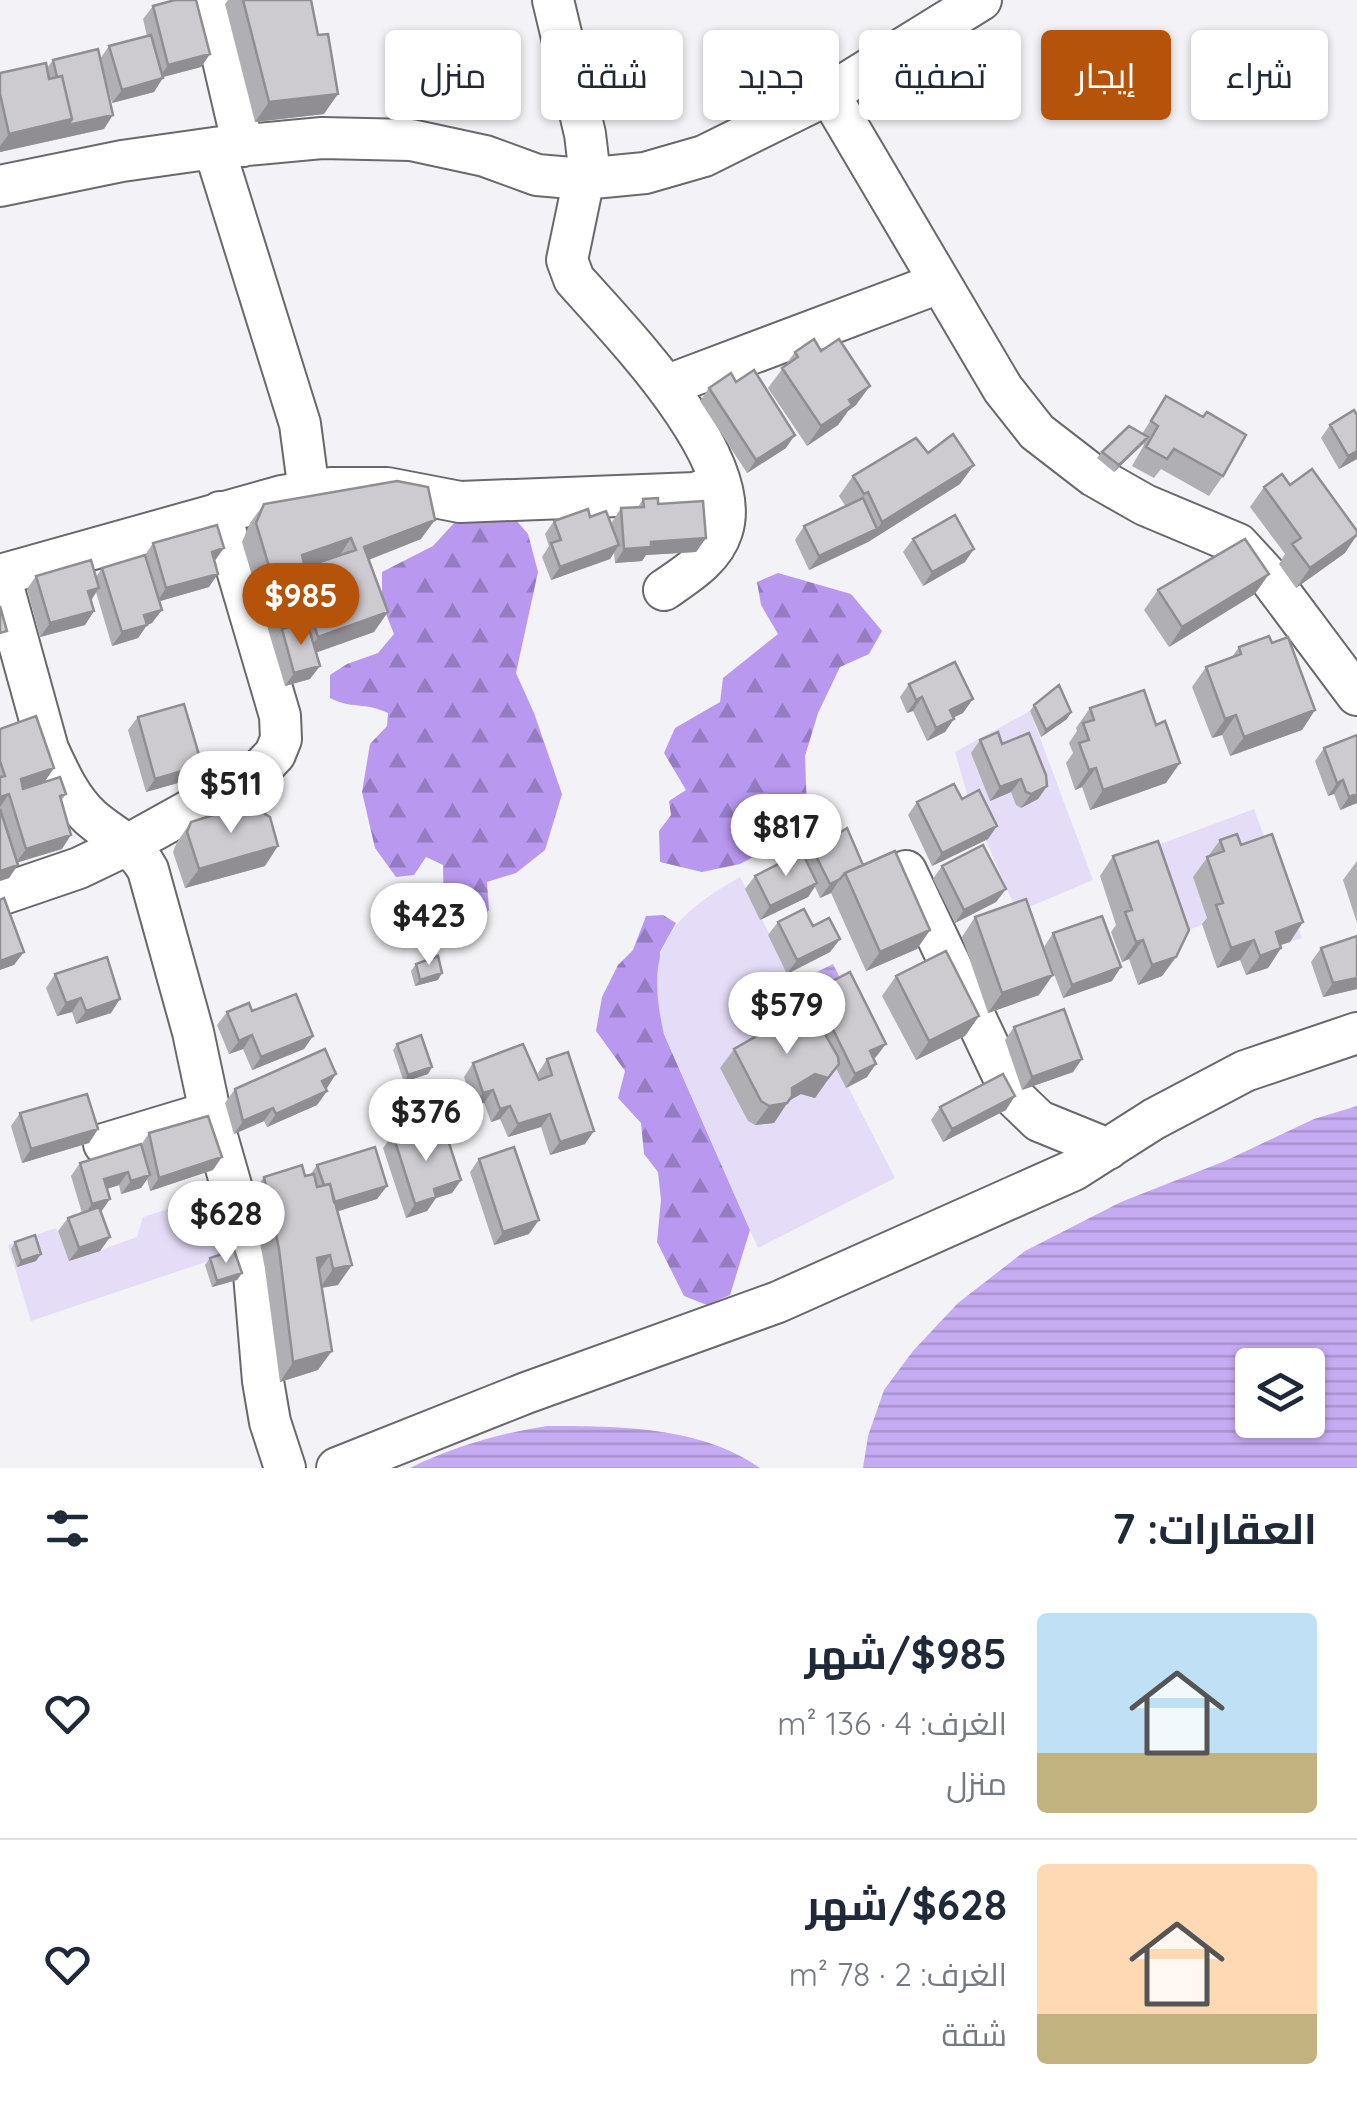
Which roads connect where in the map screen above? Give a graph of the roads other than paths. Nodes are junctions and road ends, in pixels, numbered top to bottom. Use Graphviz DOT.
graph roads {
  1 [pos="209,0"];
  2 [pos="553,0"];
  3 [pos="981,0"];
  4 [pos="915,17"];
  5 [pos="839,85"];
  6 [pos="839,111"];
  7 [pos="777,120"];
  8 [pos="228,147"];
  9 [pos="584,179"];
  10 [pos="0,186"];
  11 [pos="939,283"];
  12 [pos="668,385"];
  13 [pos="718,484"];
  14 [pos="309,492"];
  15 [pos="220,512"];
  16 [pos="664,590"];
  17 [pos="1357,695"];
  18 [pos="129,844"];
  19 [pos="906,871"];
  20 [pos="0,895"];
  21 [pos="1357,1033"];
  22 [pos="210,1112"];
  23 [pos="104,1144"];
  24 [pos="1108,1149"];
  25 [pos="284,1468"];
  26 [pos="337,1468"];
  1 -- 8 [label="street"];
  2 -- 9 [label="street"];
  3 -- 4 [label="street"];
  4 -- 5 [label="street"];
  6 -- 11 [label="street"];
  7 -- 9 [label="street"];
  8 -- 9 [label="street"];
  8 -- 10 [label="street"];
  8 -- 14 [label="street"];
  9 -- 12 [label="street"];
  11 -- 12 [label="street"];
  11 -- 17 [label="street"];
  12 -- 13 [label="street"];
  13 -- 14 [label="street"];
  13 -- 16 [label="street"];
  14 -- 15 [label="street"];
  15 -- 18 [label="street"];
  15 -- 18 [label="street"];
  18 -- 20 [label="street"];
  18 -- 22 [label="street"];
  19 -- 24 [label="street"];
  21 -- 24 [label="street"];
  22 -- 23 [label="street"];
  22 -- 25 [label="street"];
  24 -- 26 [label="street"];
}
